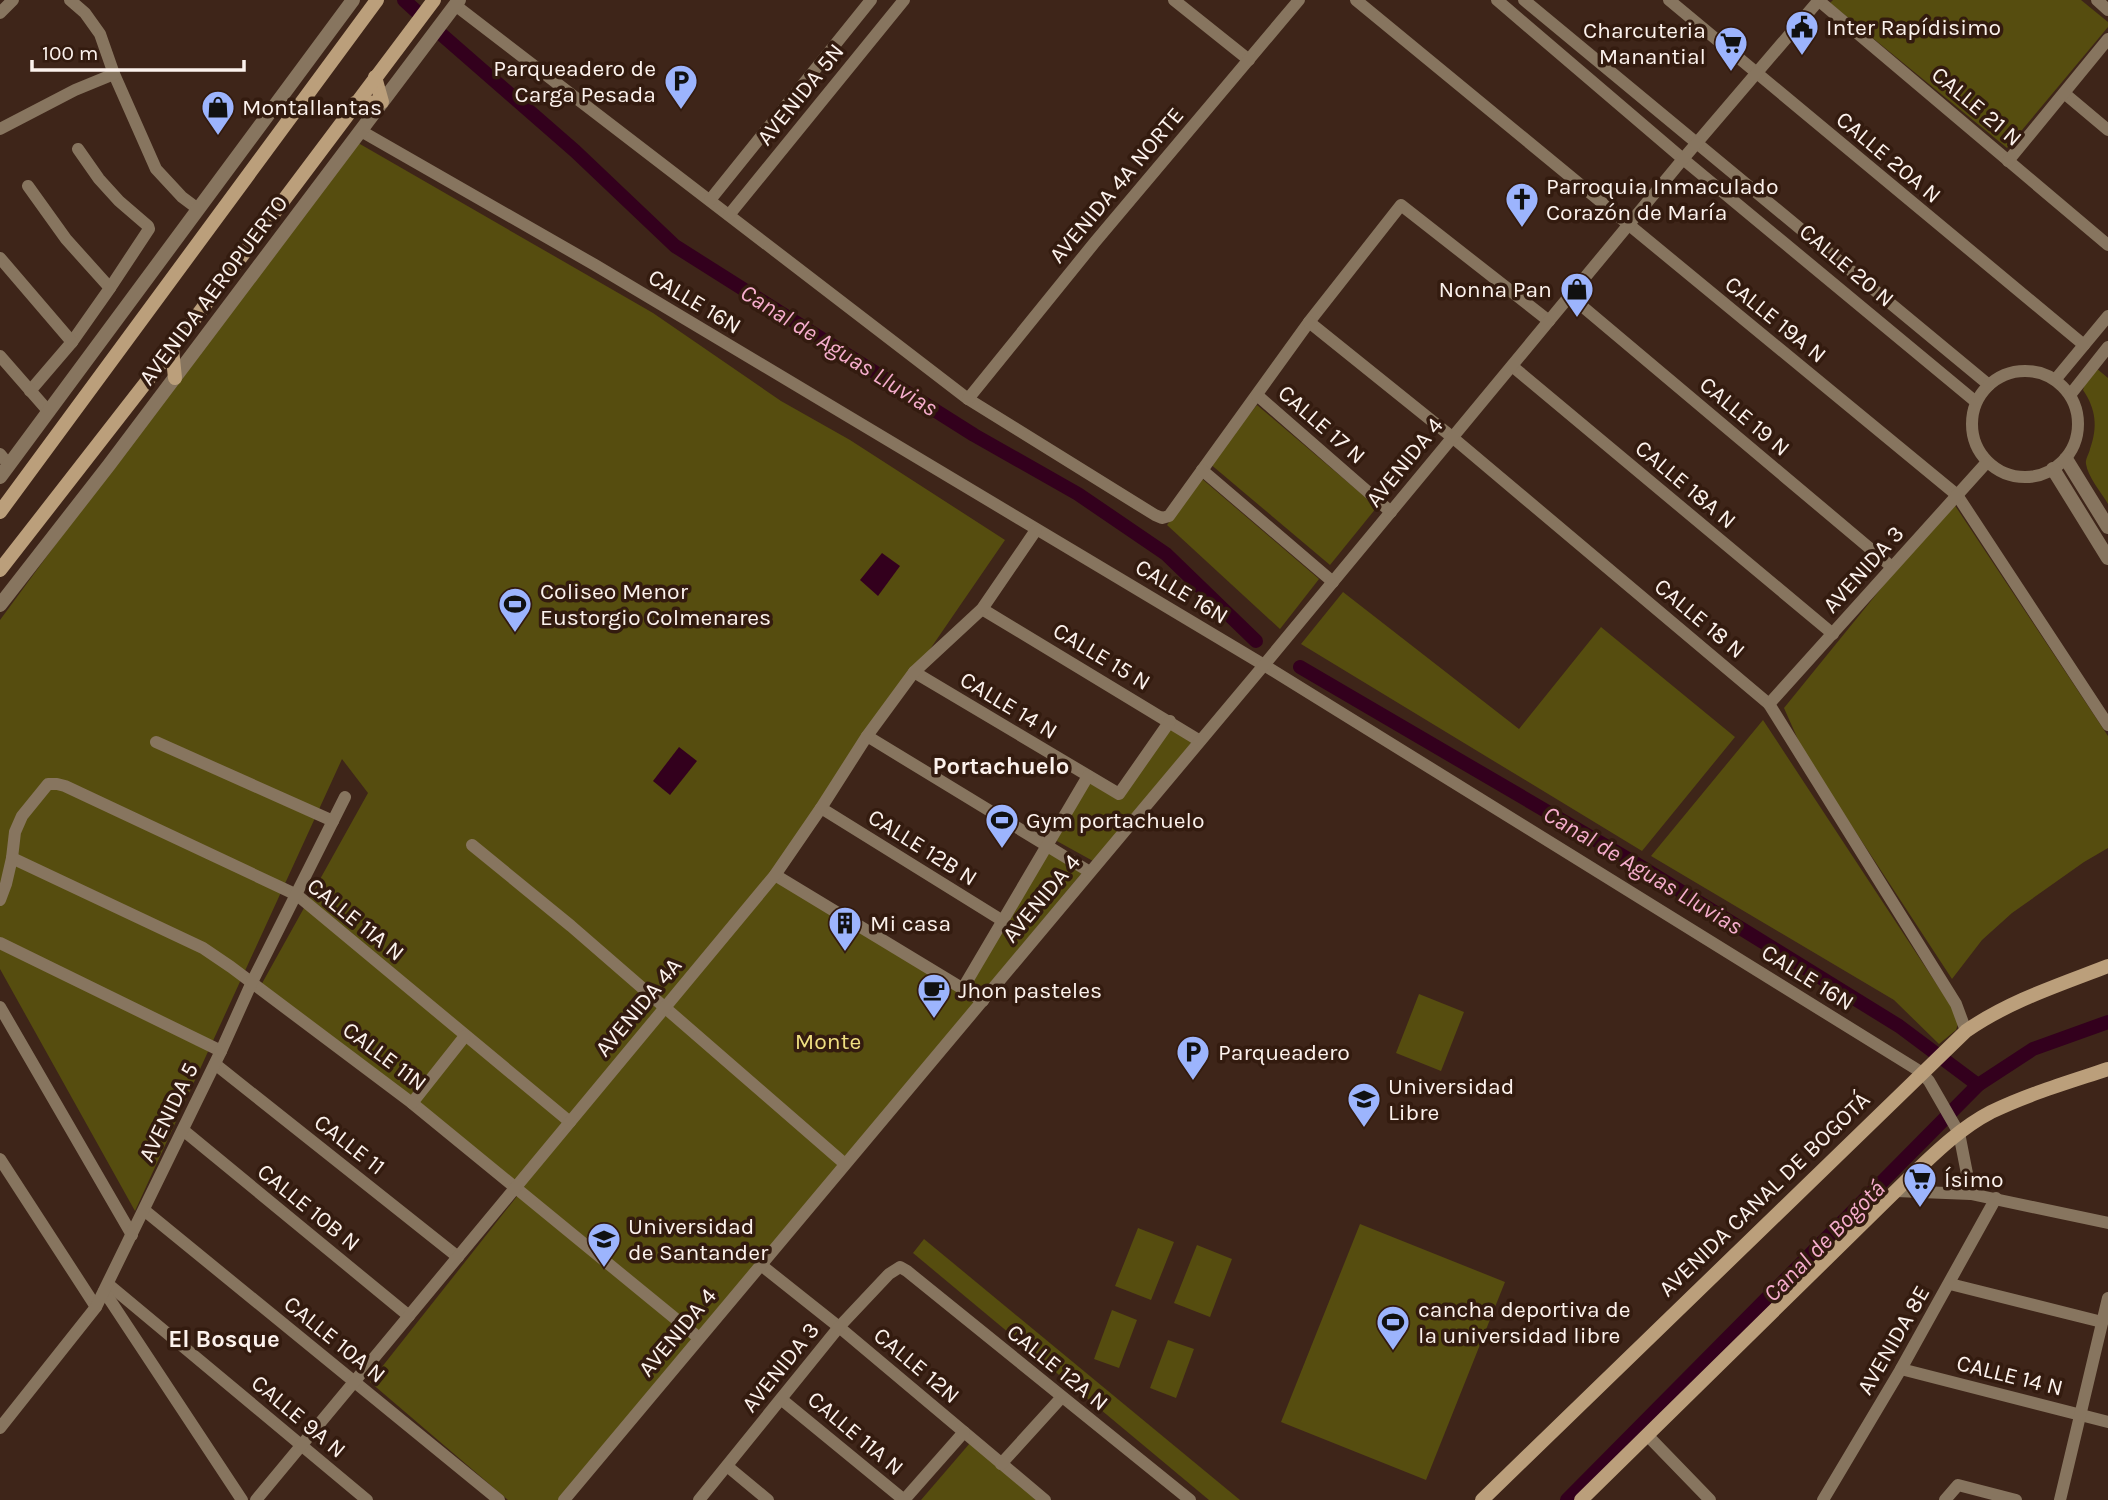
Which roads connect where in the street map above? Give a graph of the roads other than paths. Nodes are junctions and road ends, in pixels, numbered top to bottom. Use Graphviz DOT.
graph roads {
  1 [pos="13,0"];
  2 [pos="70,0"];
  3 [pos="377,0"];
  4 [pos="434,0"];
  5 [pos="872,0"];
  6 [pos="904,0"];
  7 [pos="1174,0"];
  8 [pos="1299,0"];
  9 [pos="1356,0"];
  10 [pos="1497,0"];
  11 [pos="1524,0"];
  12 [pos="1669,0"];
  13 [pos="1818,0"];
  14 [pos="2096,0"];
  15 [pos="346,2"];
  16 [pos="457,2"];
  17 [pos="2108,10"];
  18 [pos="0,13"];
  19 [pos="2108,39"];
  20 [pos="1249,60"];
  21 [pos="114,74"];
  22 [pos="1757,74"];
  23 [pos="374,77"];
  24 [pos="2064,93"];
  25 [pos="383,102"];
  26 [pos="355,103"];
  27 [pos="0,129"];
  28 [pos="2108,130"];
  29 [pos="361,131"];
  30 [pos="1697,145"];
  31 [pos="78,149"];
  32 [pos="1683,159"];
  33 [pos="2008,161"];
  34 [pos="28,186"];
  35 [pos="710,200"];
  36 [pos="198,209"];
  37 [pos="729,215"];
  38 [pos="1629,226"];
  39 [pos="2108,245"];
  40 [pos="0,258"];
  41 [pos="110,288"];
  42 [pos="1570,296"];
  43 [pos="2108,316"];
  44 [pos="1309,321"];
  45 [pos="1549,321"];
  46 [pos="72,342"];
  47 [pos="2084,345"];
  48 [pos="2108,347"];
  49 [pos="172,349"];
  50 [pos="0,356"];
  51 [pos="2104,362"];
  52 [pos="1512,366"];
  53 [pos="175,378"];
  54 [pos="2055,380"];
  55 [pos="1989,385"];
  56 [pos="30,391"];
  57 [pos="2070,394"];
  58 [pos="1257,395"];
  59 [pos="968,399"];
  60 [pos="1976,402"];
  61 [pos="48,412"];
  62 [pos="1452,437"];
  63 [pos="5,459"];
  64 [pos="2066,459"];
  65 [pos="1987,462"];
  66 [pos="1202,470"];
  67 [pos="2053,470"];
  68 [pos="0,477"];
  69 [pos="1957,495"];
  70 [pos="0,512"];
  71 [pos="1391,512"];
  72 [pos="2108,527"];
  73 [pos="1036,530"];
  74 [pos="2108,558"];
  75 [pos="1892,568"];
  76 [pos="0,570"];
  77 [pos="1333,582"];
  78 [pos="0,605"];
  79 [pos="982,609"];
  80 [pos="1833,634"];
  81 [pos="1264,665"];
  82 [pos="914,672"];
  83 [pos="1769,704"];
  84 [pos="1170,721"];
  85 [pos="2108,725"];
  86 [pos="867,736"];
  87 [pos="1200,741"];
  88 [pos="156,742"];
  89 [pos="1088,776"];
  90 [pos="345,797"];
  91 [pos="821,808"];
  92 [pos="333,821"];
  93 [pos="472,845"];
  94 [pos="1047,846"];
  95 [pos="12,859"];
  96 [pos="1090,872"];
  97 [pos="775,875"];
  98 [pos="297,895"];
  99 [pos="0,900"];
  100 [pos="1003,921"];
  101 [pos="0,943"];
  102 [pos="2108,966"];
  103 [pos="252,982"];
  104 [pos="963,988"];
  105 [pos="983,1000"];
  106 [pos="0,1007"];
  107 [pos="665,1007"];
  108 [pos="1966,1031"];
  109 [pos="465,1036"];
  110 [pos="221,1051"];
  111 [pos="215,1064"];
  112 [pos="2108,1069"];
  113 [pos="1927,1072"];
  114 [pos="412,1103"];
  115 [pos="570,1122"];
  116 [pos="1956,1127"];
  117 [pos="183,1130"];
  118 [pos="0,1159"];
  119 [pos="845,1164"];
  120 [pos="515,1187"];
  121 [pos="1896,1191"];
  122 [pos="1971,1194"];
  123 [pos="1996,1198"];
  124 [pos="144,1210"];
  125 [pos="2108,1223"];
  126 [pos="132,1235"];
  127 [pos="458,1257"];
  128 [pos="761,1265"];
  129 [pos="900,1267"];
  130 [pos="1950,1284"];
  131 [pos="106,1287"];
  132 [pos="2108,1298"];
  133 [pos="96,1307"];
  134 [pos="409,1316"];
  135 [pos="2102,1322"];
  136 [pos="839,1327"];
  137 [pos="699,1338"];
  138 [pos="1901,1369"];
  139 [pos="354,1382"];
  140 [pos="1061,1398"];
  141 [pos="781,1399"];
  142 [pos="2080,1415"];
  143 [pos="2108,1422"];
  144 [pos="0,1428"];
  145 [pos="964,1432"];
  146 [pos="1648,1436"];
  147 [pos="301,1446"];
  148 [pos="1001,1464"];
  149 [pos="727,1466"];
  150 [pos="242,1500"];
  151 [pos="256,1500"];
  152 [pos="367,1500"];
  153 [pos="499,1500"];
  154 [pos="564,1500"];
  155 [pos="699,1500"];
  156 [pos="768,1500"];
  157 [pos="904,1500"];
  158 [pos="1045,1500"];
  159 [pos="1189,1500"];
  160 [pos="1482,1500"];
  161 [pos="1581,1500"];
  162 [pos="1710,1500"];
  163 [pos="1823,1500"];
  164 [pos="1945,1500"];
  165 [pos="2016,1500"];
  166 [pos="2060,1500"];
  1 -- 18 [label="street"];
  2 -- 21 [label="street"];
  3 -- 70 [label="main road, AVENIDA AEROPUERTO"];
  4 -- 23 [label="main road, AVENIDA AEROPUERTO"];
  5 -- 35 [label="street, AVENIDA 5N"];
  6 -- 37 [label="street, AVENIDA 5N"];
  7 -- 20 [label="street"];
  8 -- 20 [label="street, AVENIDA 4A NORTE"];
  9 -- 38 [label="street, CALLE 19A N"];
  10 -- 32 [label="street, CALLE 20 N"];
  11 -- 30 [label="street, CALLE 20 N"];
  12 -- 22 [label="street, CALLE 20A N"];
  13 -- 22 [label="street, AVENIDA 4"];
  13 -- 33 [label="street, CALLE 21 N"];
  14 -- 17 [label="street"];
  15 -- 36 [label="street"];
  16 -- 25 [label="street, AVENIDA AEROPUERTO"];
  16 -- 35 [label="street"];
  19 -- 24 [label="street"];
  20 -- 59 [label="street, AVENIDA 4A NORTE"];
  21 -- 27 [label="street"];
  21 -- 36 [label="street"];
  22 -- 30 [label="street, AVENIDA 4"];
  22 -- 47 [label="street, CALLE 20A N"];
  23 -- 25 [label="main road"];
  23 -- 26 [label="main road, AVENIDA AEROPUERTO"];
  24 -- 28 [label="street"];
  24 -- 33 [label="street"];
  25 -- 26 [label="main road"];
  25 -- 29 [label="street, AVENIDA AEROPUERTO"];
  26 -- 49 [label="main road, AVENIDA AEROPUERTO"];
  29 -- 53 [label="street, AVENIDA AEROPUERTO"];
  29 -- 73 [label="street, CALLE 16N"];
  30 -- 32 [label="street, AVENIDA 4"];
  30 -- 55 [label="street, CALLE 20 N"];
  31 -- 41 [label="street"];
  32 -- 38 [label="street, AVENIDA 4"];
  32 -- 60 [label="street, CALLE 20 N"];
  33 -- 39 [label="street, CALLE 21 N"];
  34 -- 41 [label="street"];
  35 -- 37 [label="street"];
  36 -- 61 [label="street"];
  37 -- 59 [label="street"];
  38 -- 42 [label="street, AVENIDA 4"];
  38 -- 69 [label="street, CALLE 19A N"];
  40 -- 46 [label="street"];
  41 -- 46 [label="street"];
  42 -- 45 [label="street, AVENIDA 4"];
  42 -- 75 [label="street, CALLE 19 N"];
  43 -- 47 [label="street"];
  44 -- 45 [label="street"];
  44 -- 58 [label="street"];
  44 -- 62 [label="street, CALLE 18 N"];
  45 -- 52 [label="street, AVENIDA 4"];
  46 -- 56 [label="street"];
  47 -- 54 [label="street"];
  48 -- 51 [label="street"];
  49 -- 53 [label="main road"];
  49 -- 76 [label="main road, AVENIDA AEROPUERTO"];
  50 -- 56 [label="street"];
  51 -- 57 [label="street"];
  52 -- 62 [label="street, AVENIDA 4"];
  52 -- 80 [label="street, CALLE 18A N"];
  53 -- 78 [label="street, AVENIDA AEROPUERTO"];
  54 -- 55 [label="street"];
  54 -- 57 [label="street"];
  55 -- 60 [label="street"];
  56 -- 61 [label="street"];
  57 -- 64 [label="street"];
  58 -- 66 [label="street"];
  58 -- 71 [label="street, CALLE 17 N"];
  59 -- 66 [label="street"];
  60 -- 65 [label="street"];
  61 -- 63 [label="street"];
  62 -- 71 [label="street, AVENIDA 4"];
  62 -- 83 [label="street, CALLE 18 N"];
  63 -- 68 [label="street"];
  64 -- 67 [label="street"];
  64 -- 72 [label="street"];
  65 -- 67 [label="street"];
  65 -- 69 [label="street, AVENIDA 3"];
  66 -- 77 [label="street"];
  67 -- 74 [label="street"];
  69 -- 75 [label="street, AVENIDA 3"];
  69 -- 85 [label="street, CALLE 19A N"];
  71 -- 77 [label="street, AVENIDA 4"];
  73 -- 79 [label="street, AVENIDA 4A"];
  73 -- 81 [label="street, CALLE 16N"];
  75 -- 80 [label="street, AVENIDA 3"];
  77 -- 81 [label="street, AVENIDA 4"];
  79 -- 82 [label="street, AVENIDA 4A"];
  79 -- 84 [label="street, CALLE 15 N"];
  80 -- 83 [label="street, AVENIDA 3"];
  81 -- 87 [label="street, AVENIDA 4"];
  81 -- 113 [label="street, CALLE 16N"];
  82 -- 86 [label="street, AVENIDA 4A"];
  82 -- 89 [label="street, CALLE 14 N"];
  83 -- 108 [label="street, CALLE 18 N"];
  84 -- 87 [label="street, CALLE 15 N"];
  84 -- 89 [label="street, CALLE 14 N"];
  86 -- 91 [label="street, AVENIDA 4A"];
  86 -- 94 [label="street"];
  87 -- 96 [label="street, AVENIDA 4"];
  88 -- 92 [label="street"];
  89 -- 94 [label="street"];
  90 -- 92 [label="street, AVENIDA 5"];
  91 -- 97 [label="street, AVENIDA 4A"];
  91 -- 100 [label="street, CALLE 12B N"];
  92 -- 98 [label="street, AVENIDA 5"];
  93 -- 107 [label="street"];
  94 -- 96 [label="street"];
  94 -- 100 [label="street"];
  95 -- 98 [label="street, CALLE 11A N"];
  95 -- 99 [label="street"];
  95 -- 103 [label="street, CALLE 11N"];
  96 -- 105 [label="street, AVENIDA 4"];
  97 -- 104 [label="street"];
  97 -- 107 [label="street, AVENIDA 4A"];
  98 -- 103 [label="street, AVENIDA 5"];
  98 -- 109 [label="street, CALLE 11A N"];
  100 -- 104 [label="street"];
  101 -- 110 [label="street"];
  102 -- 108 [label="main road, AVENIDA CANAL DE BOGOTÁ"];
  103 -- 110 [label="street, AVENIDA 5"];
  103 -- 114 [label="street, CALLE 11N"];
  104 -- 105 [label="street"];
  105 -- 119 [label="street, AVENIDA 4"];
  106 -- 126 [label="street"];
  107 -- 115 [label="street, AVENIDA 4A"];
  107 -- 119 [label="street"];
  108 -- 113 [label="main road, AVENIDA CANAL DE BOGOTÁ"];
  109 -- 114 [label="street"];
  109 -- 115 [label="street, CALLE 11A N"];
  110 -- 111 [label="street, AVENIDA 5"];
  111 -- 117 [label="street, AVENIDA 5"];
  111 -- 127 [label="street, CALLE 11"];
  112 -- 116 [label="main road"];
  113 -- 116 [label="street, CALLE 16N"];
  113 -- 160 [label="main road, AVENIDA CANAL DE BOGOTÁ"];
  114 -- 120 [label="street, CALLE 11N"];
  115 -- 120 [label="street, AVENIDA 4A"];
  116 -- 121 [label="main road"];
  116 -- 122 [label="street"];
  117 -- 124 [label="street, AVENIDA 5"];
  117 -- 134 [label="street, CALLE 10B N"];
  118 -- 133 [label="street"];
  119 -- 128 [label="street, AVENIDA 4"];
  120 -- 127 [label="street, AVENIDA 4A"];
  120 -- 137 [label="street, CALLE 11N"];
  121 -- 122 [label="street"];
  121 -- 146 [label="main road"];
  122 -- 123 [label="street"];
  123 -- 125 [label="street"];
  123 -- 130 [label="street, AVENIDA 8E"];
  124 -- 126 [label="street, AVENIDA 5"];
  124 -- 139 [label="street, CALLE 10A N"];
  126 -- 131 [label="street, AVENIDA 5"];
  127 -- 134 [label="street, AVENIDA 4A"];
  128 -- 136 [label="street, CALLE 12N"];
  128 -- 137 [label="street, AVENIDA 4"];
  129 -- 136 [label="street, AVENIDA 3"];
  129 -- 140 [label="street, CALLE 12A N"];
  130 -- 135 [label="street"];
  130 -- 138 [label="street, AVENIDA 8E"];
  131 -- 133 [label="street, AVENIDA 5"];
  131 -- 147 [label="street, CALLE 9A N"];
  131 -- 150 [label="street"];
  132 -- 135 [label="street"];
  133 -- 144 [label="street, AVENIDA 5"];
  134 -- 139 [label="street, AVENIDA 4A"];
  135 -- 142 [label="street"];
  136 -- 141 [label="street, AVENIDA 3"];
  136 -- 145 [label="street, CALLE 12N"];
  137 -- 154 [label="street, AVENIDA 4"];
  138 -- 142 [label="street, CALLE 14 N"];
  138 -- 163 [label="street, AVENIDA 8E"];
  139 -- 147 [label="street, AVENIDA 4A"];
  139 -- 153 [label="street, CALLE 10A N"];
  140 -- 148 [label="street"];
  140 -- 159 [label="street, CALLE 12A N"];
  141 -- 149 [label="street, AVENIDA 3"];
  141 -- 157 [label="street, CALLE 11A N"];
  142 -- 143 [label="street, CALLE 14 N"];
  142 -- 166 [label="street"];
  145 -- 148 [label="street, CALLE 12N"];
  145 -- 157 [label="street"];
  146 -- 161 [label="main road"];
  146 -- 162 [label="street"];
  147 -- 151 [label="street, AVENIDA 4A"];
  147 -- 152 [label="street, CALLE 9A N"];
  148 -- 158 [label="street, CALLE 12N"];
  149 -- 155 [label="street, AVENIDA 3"];
  149 -- 156 [label="street"];
  164 -- 165 [label="street"];
}
